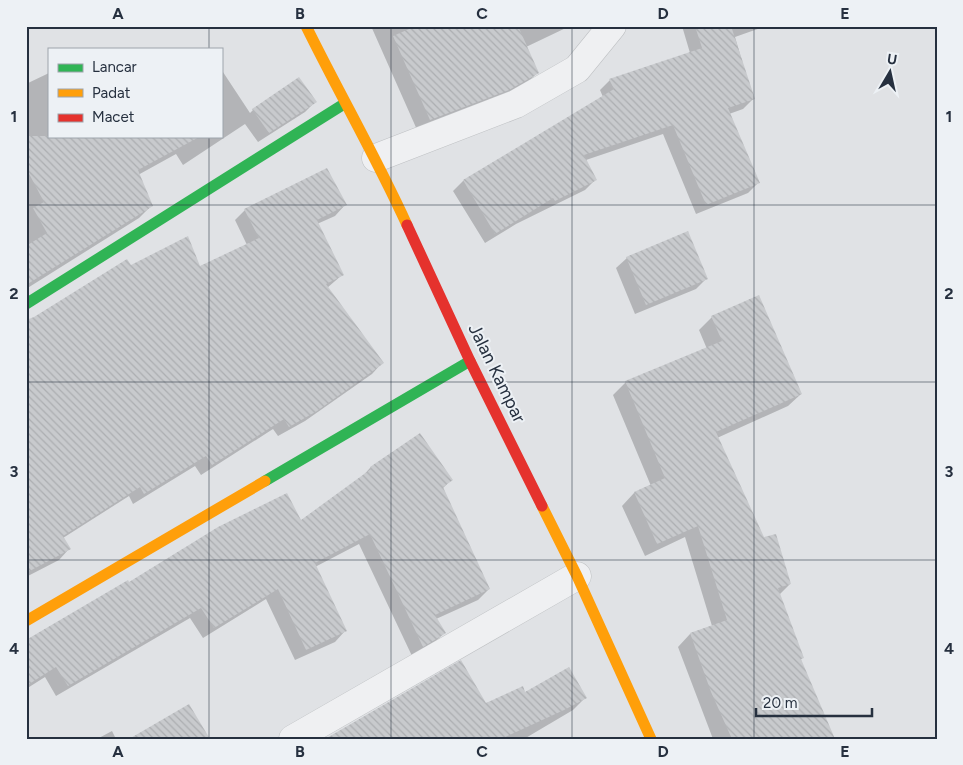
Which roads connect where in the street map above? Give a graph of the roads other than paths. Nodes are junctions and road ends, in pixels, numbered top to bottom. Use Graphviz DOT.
graph roads {
  1 [pos="306,26"];
  2 [pos="612,26"];
  3 [pos="344,104"];
  4 [pos="376,158"];
  5 [pos="26,304"];
  6 [pos="470,361"];
  7 [pos="577,576"];
  8 [pos="26,621"];
  9 [pos="293,739"];
  10 [pos="651,739"];
  1 -- 3 [label="street, Jalan Kampar"];
  2 -- 4 [label="street"];
  3 -- 4 [label="street, Jalan Kampar"];
  3 -- 5 [label="street"];
  4 -- 6 [label="street, Jalan Kampar"];
  6 -- 7 [label="street, Jalan Kampar"];
  6 -- 8 [label="street"];
  7 -- 9 [label="street"];
  7 -- 10 [label="street, Jalan Kampar"];
}
